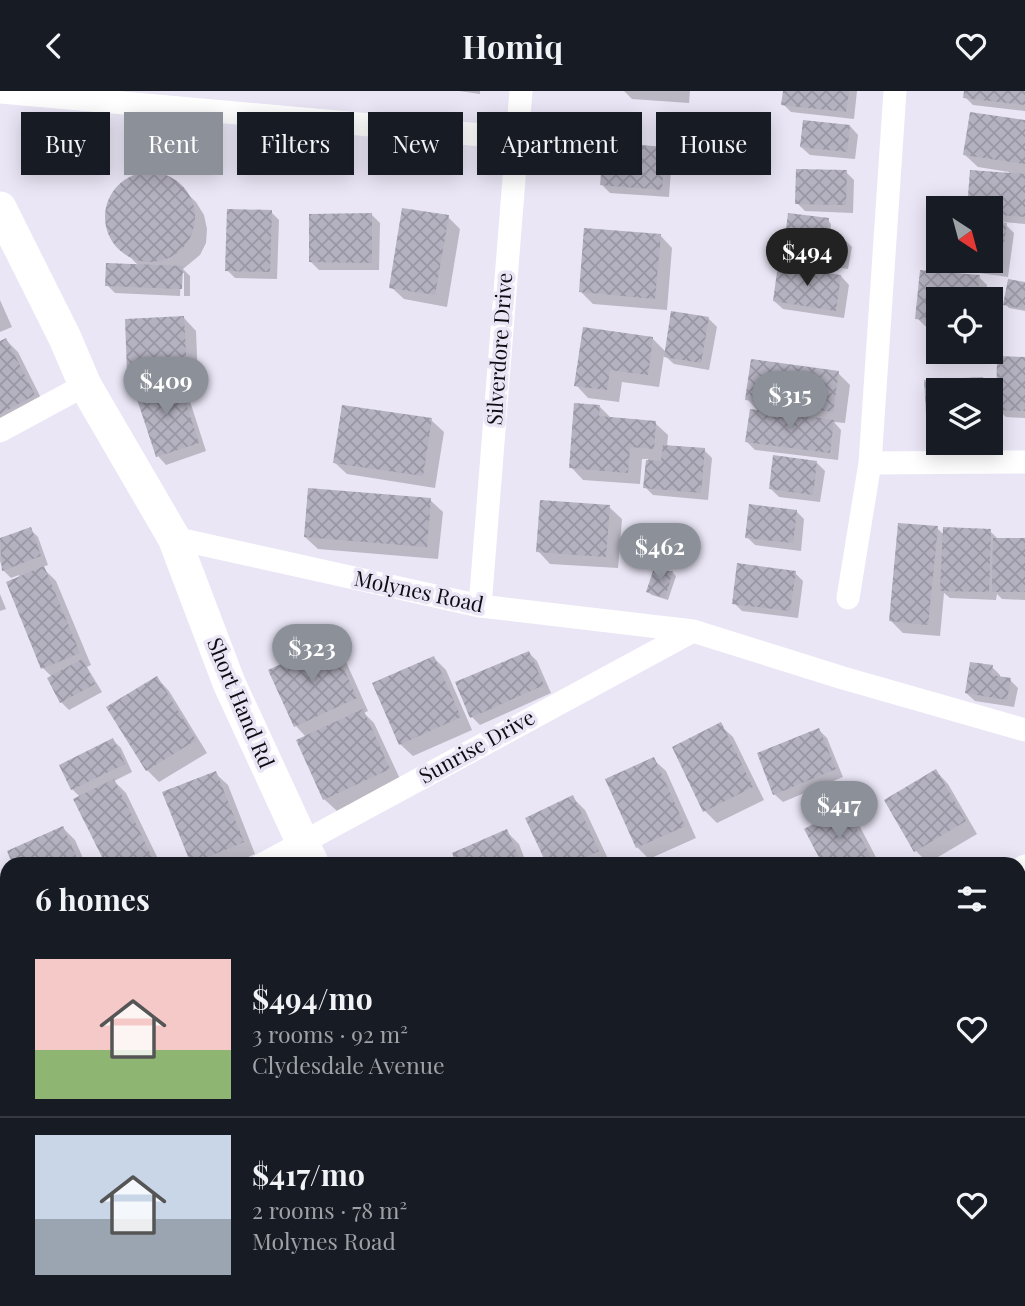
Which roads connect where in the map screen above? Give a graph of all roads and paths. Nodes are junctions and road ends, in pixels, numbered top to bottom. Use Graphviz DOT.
graph roads {
  1 [pos="522,91"];
  2 [pos="895,91"];
  3 [pos="0,92"];
  4 [pos="519,112"];
  5 [pos="477,135"];
  6 [pos="513,175"];
  7 [pos="0,208"];
  8 [pos="85,385"];
  9 [pos="0,432"];
  10 [pos="1025,462"];
  11 [pos="870,463"];
  12 [pos="174,538"];
  13 [pos="848,598"];
  14 [pos="480,606"];
  15 [pos="693,631"];
  16 [pos="1025,730"];
  17 [pos="308,854"];
  1 -- 4 [label="street, Silverdore Drive"];
  2 -- 11 [label="street"];
  3 -- 5 [label="street"];
  6 -- 14 [label="street, Silverdore Drive"];
  7 -- 8 [label="main road"];
  8 -- 9 [label="street"];
  8 -- 12 [label="main road"];
  10 -- 11 [label="street"];
  11 -- 13 [label="street"];
  12 -- 14 [label="street, Molynes Road"];
  12 -- 17 [label="main road, Short Hand Rd"];
  14 -- 15 [label="street, Molynes Road"];
  15 -- 16 [label="street, Molynes Road"];
  15 -- 17 [label="street, Sunrise Drive"];
}
